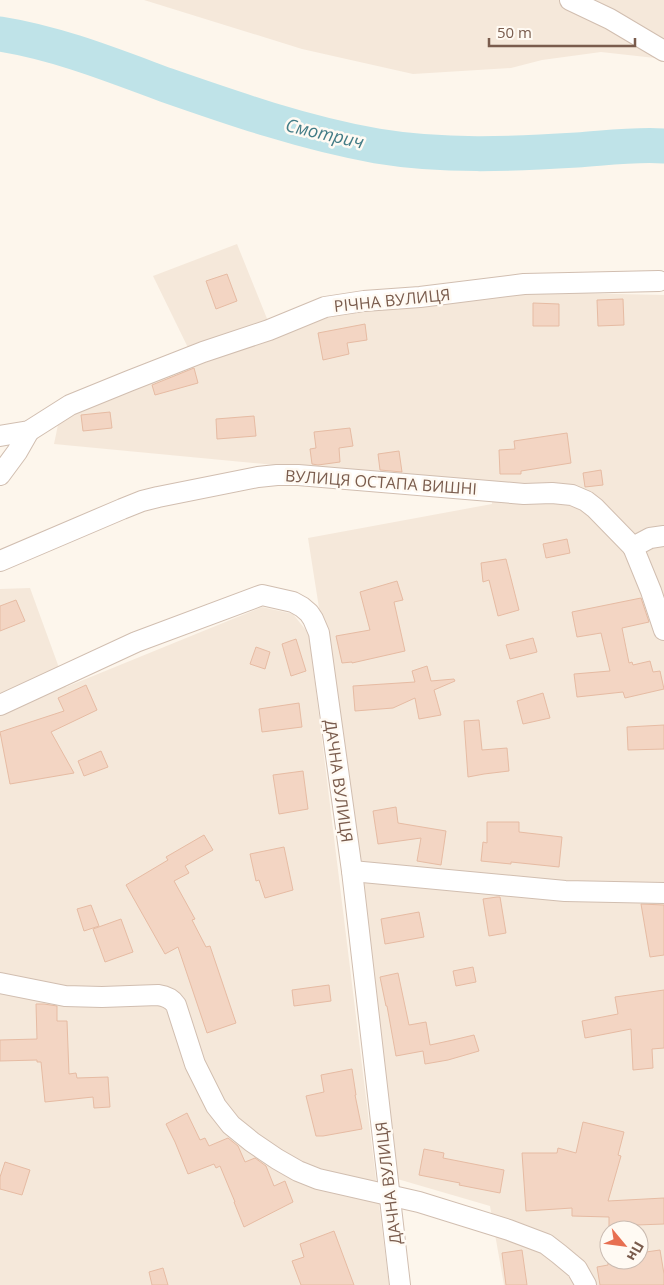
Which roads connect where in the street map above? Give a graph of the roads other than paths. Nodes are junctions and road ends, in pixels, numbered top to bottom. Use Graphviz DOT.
graph roads {
  1 [pos="570,0"];
  2 [pos="664,51"];
  3 [pos="659,282"];
  4 [pos="29,431"];
  5 [pos="0,436"];
  6 [pos="0,475"];
  7 [pos="664,536"];
  8 [pos="633,546"];
  9 [pos="0,561"];
  10 [pos="664,630"];
  11 [pos="0,705"];
  12 [pos="352,871"];
  13 [pos="664,893"];
  14 [pos="0,983"];
  15 [pos="389,1195"];
  16 [pos="400,1285"];
  17 [pos="586,1285"];
  1 -- 2 [label="street"];
  3 -- 4 [label="street, РІЧНА ВУЛИЦЯ"];
  4 -- 5 [label="street, РІЧНА ВУЛИЦЯ"];
  4 -- 6 [label="street, РІЧНА ВУЛИЦЯ"];
  7 -- 8 [label="street"];
  8 -- 9 [label="street, ВУЛИЦЯ ОСТАПА ВИШНІ"];
  8 -- 10 [label="street"];
  11 -- 12 [label="street, ДАЧНА ВУЛИЦЯ"];
  12 -- 13 [label="street"];
  12 -- 15 [label="street, ДАЧНА ВУЛИЦЯ"];
  14 -- 15 [label="street"];
  15 -- 16 [label="street, ДАЧНА ВУЛИЦЯ"];
  15 -- 17 [label="street"];
}
